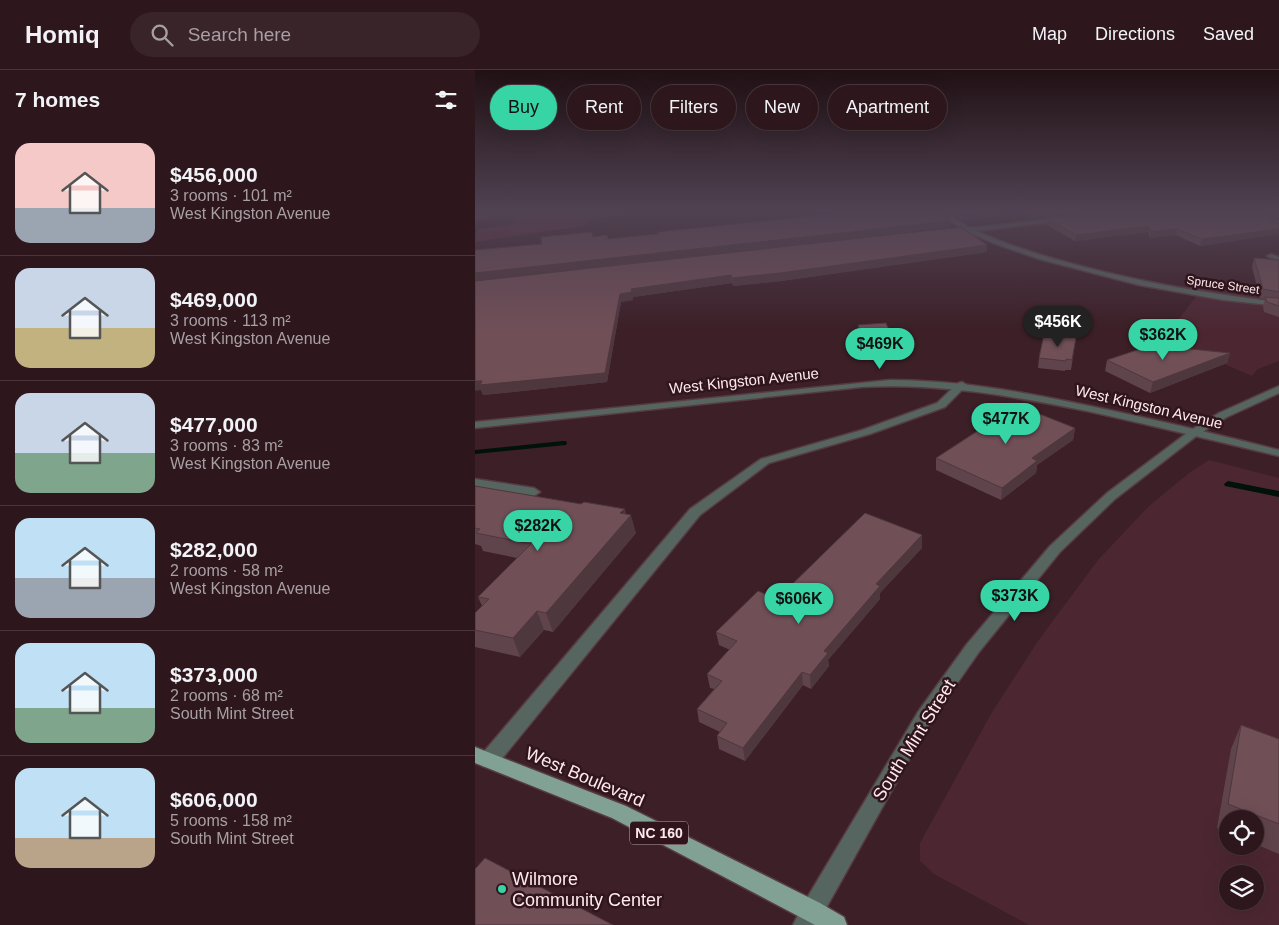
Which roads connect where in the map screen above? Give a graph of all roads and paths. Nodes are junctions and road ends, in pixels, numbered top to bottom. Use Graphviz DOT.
graph roads {
  1 [pos="1021,251"];
  2 [pos="1279,304"];
  3 [pos="962,385"];
  4 [pos="1279,389"];
  5 [pos="475,424"];
  6 [pos="1195,432"];
  7 [pos="1279,453"];
  8 [pos="475,483"];
  9 [pos="534,492"];
  10 [pos="482,757"];
  11 [pos="808,918"];
  12 [pos="836,925"];
  1 -- 2 [label="street, Spruce Street"];
  3 -- 5 [label="street, West Kingston Avenue"];
  3 -- 6 [label="street, West Kingston Avenue"];
  3 -- 10 [label="street"];
  4 -- 6 [label="street, South Mint Street"];
  6 -- 7 [label="street, West Kingston Avenue"];
  6 -- 11 [label="street, South Mint Street"];
  8 -- 9 [label="street"];
  10 -- 11 [label="main road, West Boulevard / NC 160"];
  11 -- 12 [label="main road, West Boulevard / NC 160"];
}
